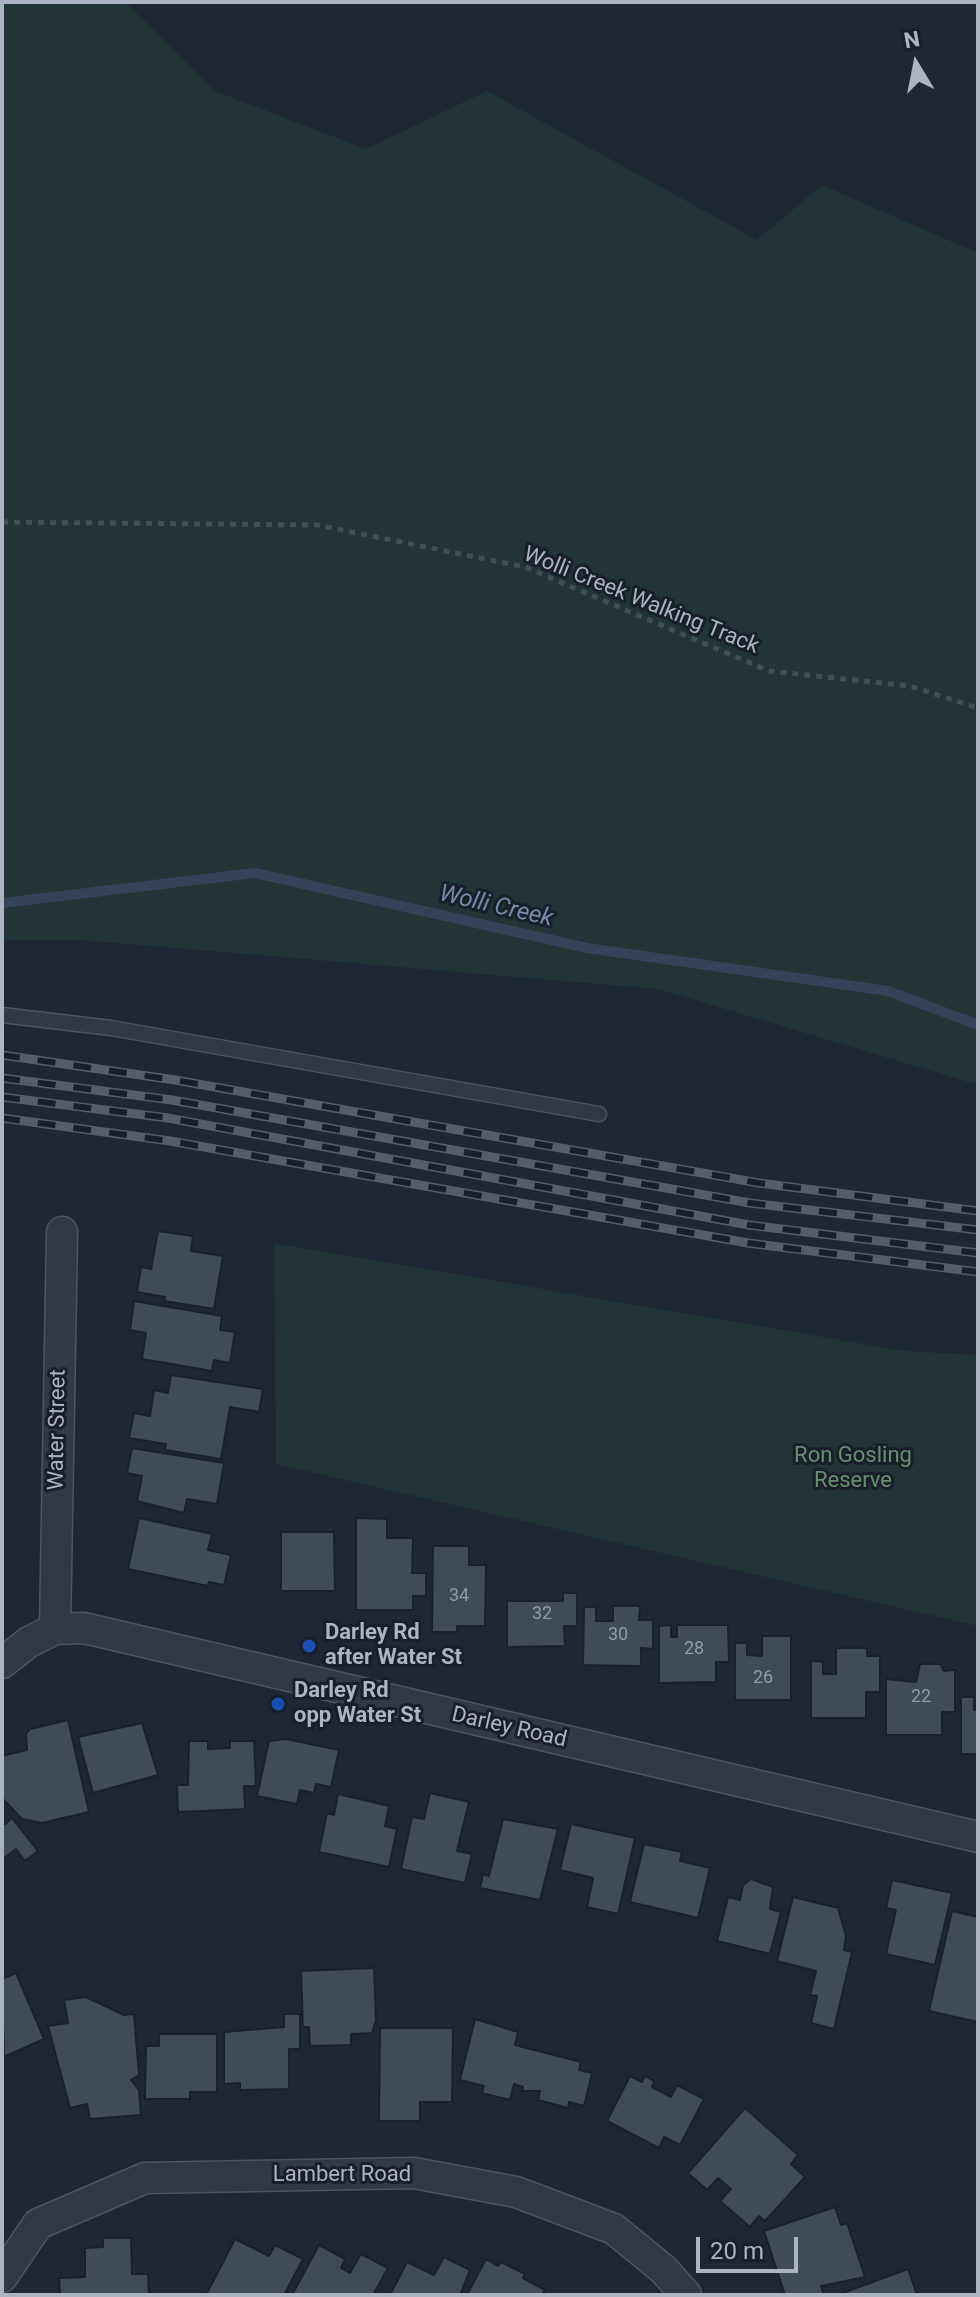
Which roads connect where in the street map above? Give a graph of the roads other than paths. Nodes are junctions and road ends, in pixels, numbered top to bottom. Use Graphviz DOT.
graph roads {
  1 [pos="2,1015"];
  2 [pos="599,1114"];
  3 [pos="62,1232"];
  4 [pos="55,1629"];
  5 [pos="2,1663"];
  6 [pos="978,1837"];
  7 [pos="2,2277"];
  8 [pos="686,2295"];
  1 -- 2 [label="lane"];
  3 -- 4 [label="street, Water Street"];
  4 -- 5 [label="street"];
  4 -- 6 [label="street, Darley Road"];
  7 -- 8 [label="street, Lambert Road"];
}
